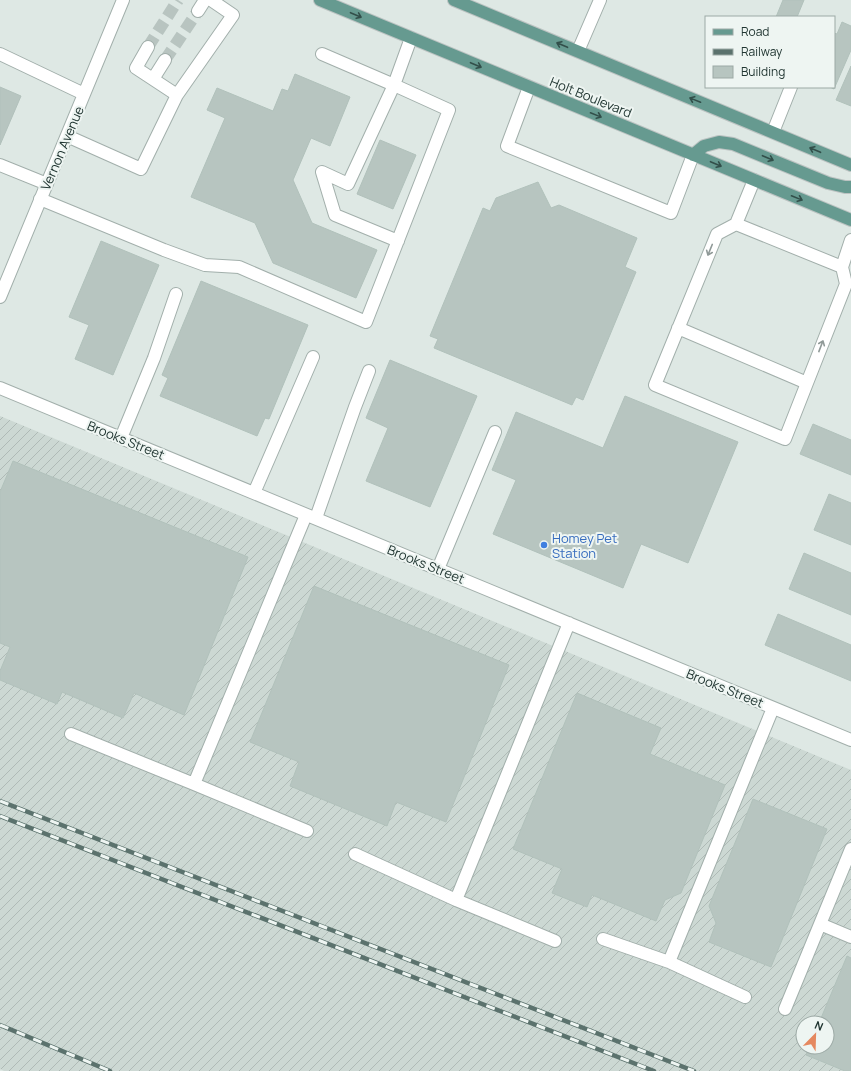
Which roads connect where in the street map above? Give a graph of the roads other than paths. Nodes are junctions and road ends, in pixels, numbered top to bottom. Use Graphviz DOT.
graph roads {
  1 [pos="123,0"];
  2 [pos="205,0"];
  3 [pos="211,0"];
  4 [pos="320,0"];
  5 [pos="454,0"];
  6 [pos="600,0"];
  7 [pos="198,11"];
  8 [pos="411,38"];
  9 [pos="148,47"];
  10 [pos="578,51"];
  11 [pos="0,54"];
  12 [pos="322,54"];
  13 [pos="165,60"];
  14 [pos="152,79"];
  15 [pos="394,85"];
  16 [pos="529,87"];
  17 [pos="791,88"];
  18 [pos="84,94"];
  19 [pos="177,94"];
  20 [pos="772,132"];
  21 [pos="67,136"];
  22 [pos="693,155"];
  23 [pos="0,165"];
  24 [pos="851,165"];
  25 [pos="754,180"];
  26 [pos="47,184"];
  27 [pos="851,187"];
  28 [pos="40,199"];
  29 [pos="851,220"];
  30 [pos="736,224"];
  31 [pos="851,240"];
  32 [pos="398,241"];
  33 [pos="842,267"];
  34 [pos="176,294"];
  35 [pos="0,297"];
  36 [pos="678,328"];
  37 [pos="313,356"];
  38 [pos="370,371"];
  39 [pos="807,383"];
  40 [pos="1,391"];
  41 [pos="495,432"];
  42 [pos="121,438"];
  43 [pos="254,493"];
  44 [pos="311,516"];
  45 [pos="438,569"];
  46 [pos="569,624"];
  47 [pos="773,708"];
  48 [pos="71,734"];
  49 [pos="851,740"];
  50 [pos="194,784"];
  51 [pos="307,831"];
  52 [pos="851,849"];
  53 [pos="355,854"];
  54 [pos="456,900"];
  55 [pos="820,924"];
  56 [pos="851,937"];
  57 [pos="603,939"];
  58 [pos="555,941"];
  59 [pos="669,962"];
  60 [pos="745,997"];
  61 [pos="785,1009"];
  1 -- 18 [label="street, Vernon Avenue"];
  2 -- 7 [label="street"];
  3 -- 19 [label="street"];
  4 -- 8 [label="main road, Holt Boulevard, one-way"];
  10 -- 5 [label="main road, one-way"];
  6 -- 10 [label="street"];
  8 -- 15 [label="street"];
  8 -- 16 [label="main road, Holt Boulevard, one-way"];
  9 -- 14 [label="street"];
  20 -- 10 [label="main road, one-way"];
  11 -- 18 [label="street"];
  12 -- 15 [label="street"];
  13 -- 14 [label="street"];
  14 -- 19 [label="street"];
  15 -- 32 [label="street"];
  15 -- 32 [label="street"];
  16 -- 22 [label="main road, Holt Boulevard, one-way"];
  16 -- 22 [label="street"];
  17 -- 20 [label="street"];
  18 -- 21 [label="street, Vernon Avenue"];
  19 -- 21 [label="street"];
  24 -- 20 [label="main road, one-way"];
  21 -- 26 [label="street, Vernon Avenue"];
  22 -- 25 [label="main road, Holt Boulevard, one-way"];
  22 -- 27 [label="main road, one-way"];
  23 -- 26 [label="street"];
  25 -- 29 [label="main road, Holt Boulevard, one-way"];
  25 -- 30 [label="street"];
  26 -- 28 [label="street, Vernon Avenue"];
  28 -- 32 [label="street"];
  28 -- 35 [label="street, Vernon Avenue"];
  30 -- 33 [label="street"];
  30 -- 36 [label="street, one-way"];
  31 -- 33 [label="street"];
  39 -- 33 [label="street, one-way"];
  34 -- 42 [label="street"];
  36 -- 39 [label="street"];
  36 -- 39 [label="street"];
  37 -- 43 [label="street"];
  38 -- 44 [label="street"];
  40 -- 42 [label="street, Brooks Street"];
  41 -- 45 [label="street"];
  42 -- 43 [label="street, Brooks Street"];
  43 -- 44 [label="street, Brooks Street"];
  44 -- 45 [label="street, Brooks Street"];
  44 -- 50 [label="street"];
  45 -- 46 [label="street, Brooks Street"];
  46 -- 47 [label="street, Brooks Street"];
  46 -- 54 [label="street"];
  47 -- 49 [label="street, Brooks Street"];
  47 -- 59 [label="street"];
  48 -- 50 [label="street"];
  50 -- 51 [label="street"];
  52 -- 55 [label="street"];
  53 -- 54 [label="street"];
  54 -- 58 [label="street"];
  55 -- 56 [label="street"];
  55 -- 61 [label="street"];
  57 -- 59 [label="street"];
  59 -- 60 [label="street"];
}
